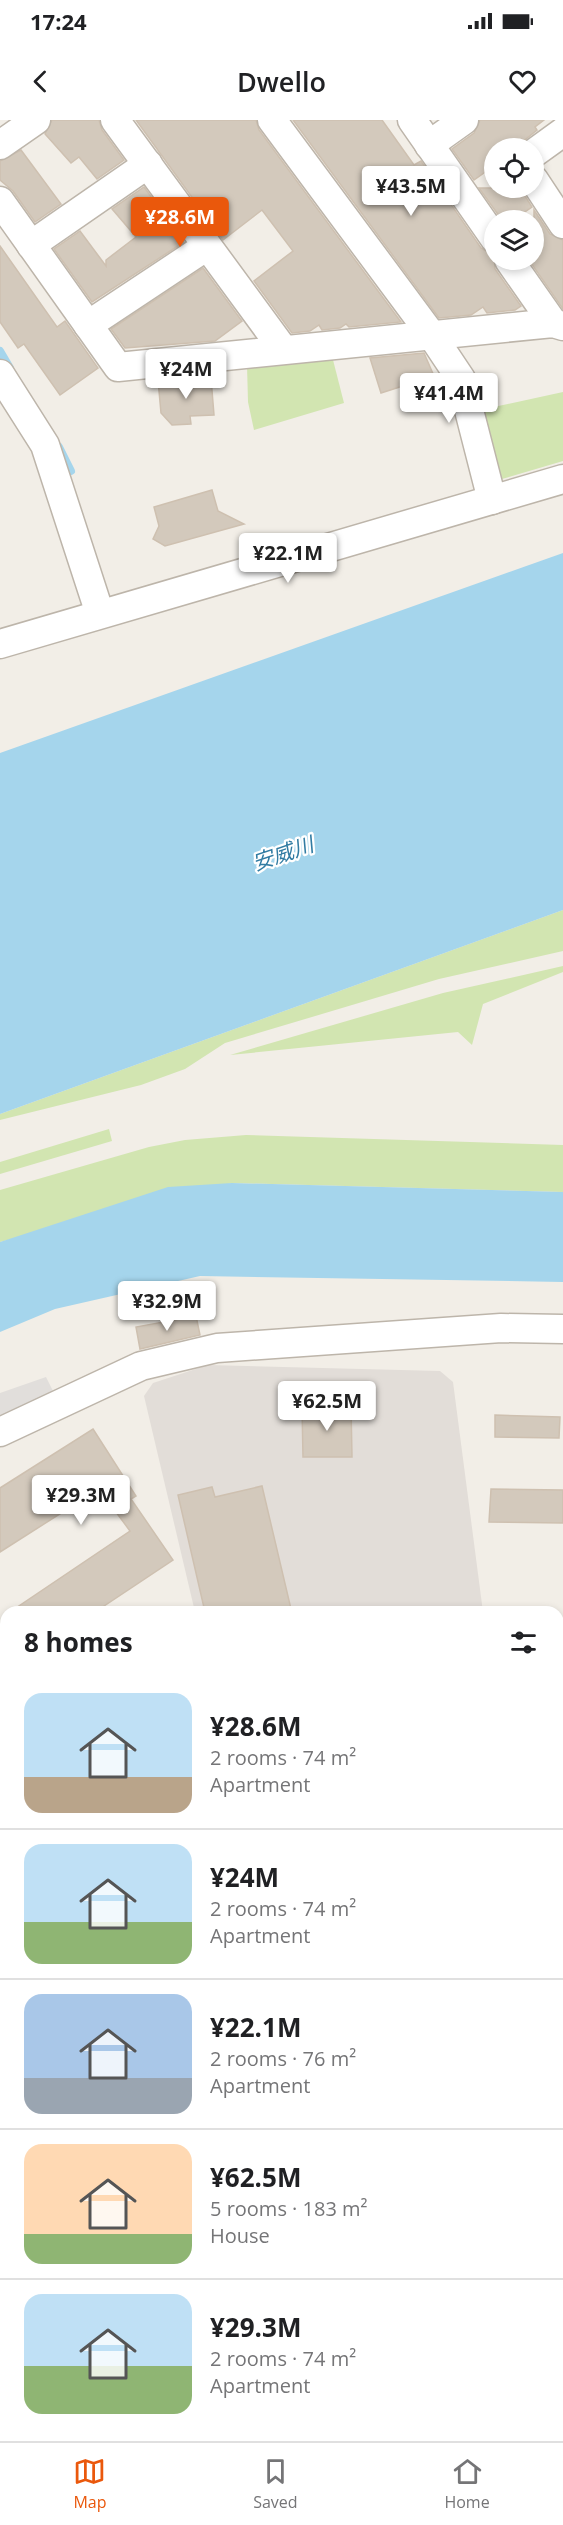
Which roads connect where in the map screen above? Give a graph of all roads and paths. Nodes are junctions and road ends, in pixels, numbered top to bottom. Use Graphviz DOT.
graph roads {
  1 [pos="36,120"];
  2 [pos="115,120"];
  3 [pos="272,120"];
  4 [pos="412,120"];
  5 [pos="464,120"];
  6 [pos="556,120"];
  7 [pos="563,130"];
  8 [pos="0,145"];
  9 [pos="429,145"];
  10 [pos="544,145"];
  11 [pos="148,164"];
  12 [pos="544,195"];
  13 [pos="0,201"];
  14 [pos="484,223"];
  15 [pos="563,224"];
  16 [pos="31,245"];
  17 [pos="207,246"];
  18 [pos="517,270"];
  19 [pos="558,325"];
  20 [pos="88,326"];
  21 [pos="433,337"];
  22 [pos="283,349"];
  23 [pos="0,374"];
  24 [pos="563,478"];
  25 [pos="492,500"];
  26 [pos="100,614"];
  27 [pos="0,644"];
  28 [pos="563,1329"];
  29 [pos="0,1432"];
  1 -- 8 [label="street"];
  2 -- 11 [label="street"];
  3 -- 21 [label="street"];
  4 -- 9 [label="street"];
  5 -- 9 [label="street"];
  6 -- 7 [label="street"];
  7 -- 10 [label="street"];
  9 -- 14 [label="street"];
  11 -- 16 [label="street"];
  11 -- 17 [label="street"];
  12 -- 15 [label="street"];
  13 -- 16 [label="street"];
  16 -- 20 [label="street"];
  17 -- 20 [label="street"];
  17 -- 22 [label="street"];
  18 -- 19 [label="street"];
  19 -- 21 [label="street"];
  20 -- 22 [label="street"];
  21 -- 22 [label="street"];
  21 -- 25 [label="street"];
  23 -- 26 [label="street"];
  24 -- 25 [label="street"];
  25 -- 26 [label="street"];
  26 -- 27 [label="street"];
  28 -- 29 [label="street"];
}
